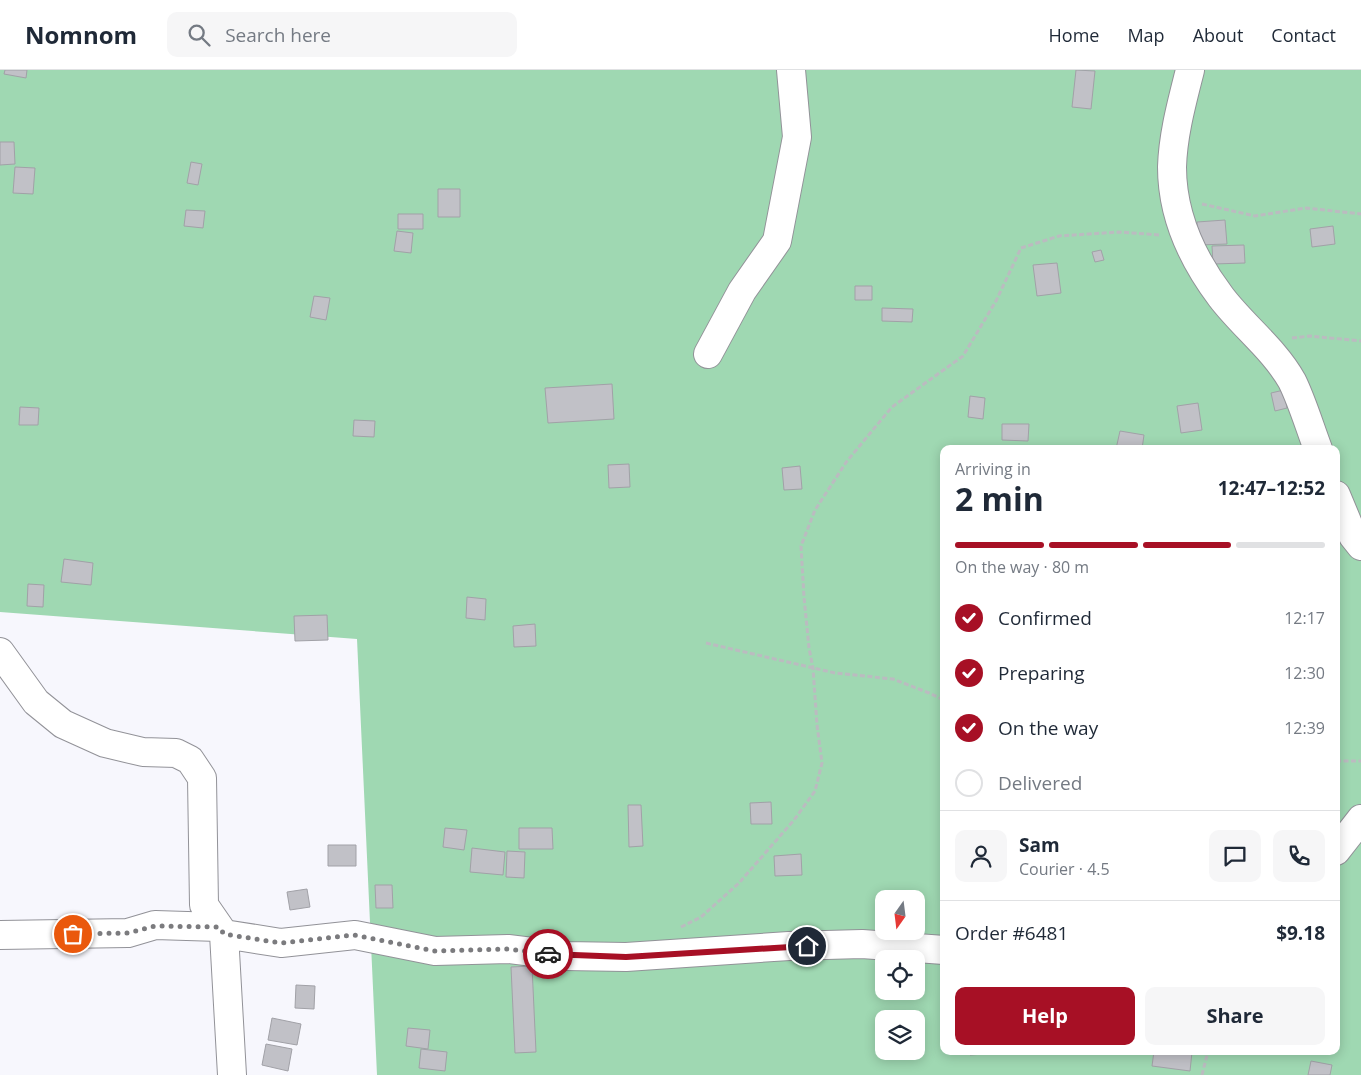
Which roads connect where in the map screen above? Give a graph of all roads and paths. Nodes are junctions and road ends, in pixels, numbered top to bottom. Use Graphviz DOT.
graph roads {
  1 [pos="792,70"];
  2 [pos="1190,70"];
  3 [pos="1176,211"];
  4 [pos="1361,214"];
  5 [pos="1262,341"];
  6 [pos="1361,341"];
  7 [pos="708,354"];
  8 [pos="1316,445"];
  9 [pos="1340,505"];
  10 [pos="1361,546"];
  11 [pos="706,643"];
  12 [pos="0,652"];
  13 [pos="813,668"];
  14 [pos="940,698"];
  15 [pos="1340,761"];
  16 [pos="1361,761"];
  17 [pos="1361,819"];
  18 [pos="1340,846"];
  19 [pos="221,930"];
  20 [pos="675,930"];
  21 [pos="0,935"];
  22 [pos="940,950"];
  23 [pos="1207,1055"];
  24 [pos="232,1075"];
  25 [pos="1202,1075"];
  1 -- 7 [label="street"];
  2 -- 3 [label="street"];
  3 -- 4 [label="path"];
  3 -- 5 [label="street"];
  3 -- 13 [label="path"];
  5 -- 6 [label="path"];
  5 -- 8 [label="street"];
  9 -- 10 [label="street"];
  11 -- 13 [label="path"];
  12 -- 19 [label="street"];
  13 -- 14 [label="path"];
  13 -- 20 [label="path"];
  15 -- 16 [label="path"];
  17 -- 18 [label="street"];
  19 -- 21 [label="street"];
  19 -- 22 [label="street"];
  19 -- 24 [label="street"];
  23 -- 25 [label="path"];
}
